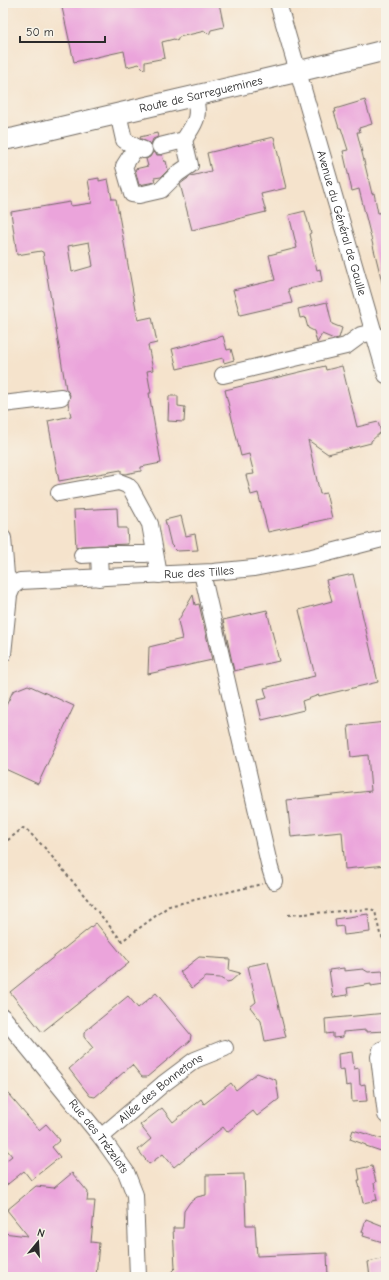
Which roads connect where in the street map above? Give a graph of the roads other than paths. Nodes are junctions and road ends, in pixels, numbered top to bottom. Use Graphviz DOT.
graph roads {
  1 [pos="278,3"];
  2 [pos="386,50"];
  3 [pos="299,71"];
  4 [pos="195,97"];
  5 [pos="118,113"];
  6 [pos="184,140"];
  7 [pos="7,143"];
  8 [pos="160,146"];
  9 [pos="378,334"];
  10 [pos="223,375"];
  11 [pos="386,375"];
  12 [pos="61,397"];
  13 [pos="3,404"];
  14 [pos="59,493"];
  15 [pos="385,537"];
  16 [pos="3,538"];
  17 [pos="99,554"];
  18 [pos="146,554"];
  19 [pos="82,555"];
  20 [pos="202,573"];
  21 [pos="159,575"];
  22 [pos="100,578"];
  23 [pos="13,586"];
  24 [pos="3,654"];
  25 [pos="274,881"];
  26 [pos="3,1018"];
  27 [pos="224,1048"];
  28 [pos="386,1048"];
  29 [pos="386,1115"];
  30 [pos="101,1137"];
  31 [pos="138,1277"];
  1 -- 3 [label="street, Avenue du Général de Gaulle"];
  2 -- 3 [label="main road, Route de Sarreguemines"];
  3 -- 4 [label="main road, Route de Sarreguemines"];
  3 -- 9 [label="street, Avenue du Général de Gaulle"];
  4 -- 5 [label="main road, Route de Sarreguemines"];
  4 -- 6 [label="street"];
  5 -- 6 [label="street"];
  5 -- 7 [label="main road, Route de Sarreguemines"];
  6 -- 8 [label="street"];
  9 -- 10 [label="street"];
  9 -- 11 [label="street, Avenue du Général de Gaulle"];
  12 -- 13 [label="street"];
  14 -- 21 [label="street"];
  15 -- 20 [label="street, Rue des Tilles"];
  16 -- 23 [label="street"];
  17 -- 18 [label="street"];
  17 -- 19 [label="street"];
  17 -- 22 [label="street"];
  20 -- 21 [label="street, Rue des Tilles"];
  20 -- 25 [label="street"];
  21 -- 22 [label="street, Rue des Tilles"];
  22 -- 23 [label="street, Rue des Tilles"];
  23 -- 24 [label="street"];
  26 -- 30 [label="street, Rue des Trézelots"];
  27 -- 30 [label="street, Allée des Bonnetons"];
  28 -- 29 [label="street"];
  30 -- 31 [label="street, Rue des Trézelots"];
}
